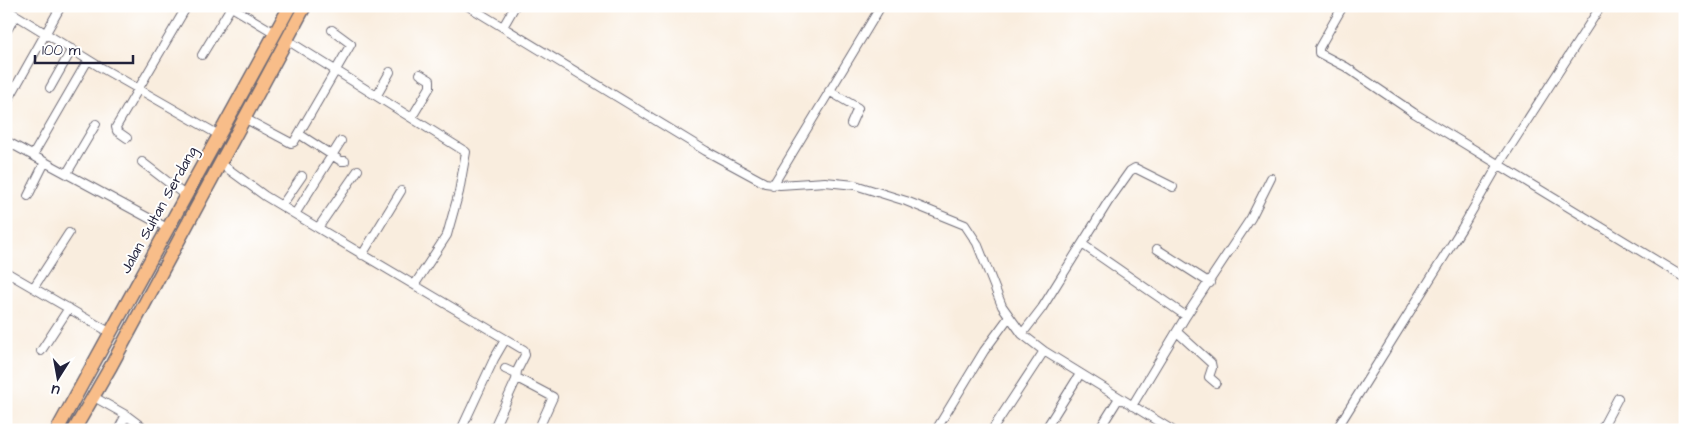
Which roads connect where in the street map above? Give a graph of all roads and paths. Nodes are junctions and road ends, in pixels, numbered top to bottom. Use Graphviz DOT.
graph roads {
  1 [pos="61,6"];
  2 [pos="188,6"];
  3 [pos="230,6"];
  4 [pos="290,6"];
  5 [pos="305,6"];
  6 [pos="468,6"];
  7 [pos="515,6"];
  8 [pos="881,6"];
  9 [pos="1343,6"];
  10 [pos="1601,6"];
  11 [pos="11,11"];
  12 [pos="503,27"];
  13 [pos="332,30"];
  14 [pos="6,32"];
  15 [pos="46,33"];
  16 [pos="275,33"];
  17 [pos="287,40"];
  18 [pos="72,49"];
  19 [pos="202,55"];
  20 [pos="88,60"];
  21 [pos="336,70"];
  22 [pos="390,72"];
  23 [pos="420,74"];
  24 [pos="50,88"];
  25 [pos="139,90"];
  26 [pos="829,91"];
  27 [pos="377,95"];
  28 [pos="6,104"];
  29 [pos="412,117"];
  30 [pos="244,118"];
  31 [pos="96,124"];
  32 [pos="851,124"];
  33 [pos="299,134"];
  34 [pos="219,135"];
  35 [pos="127,138"];
  36 [pos="6,141"];
  37 [pos="341,142"];
  38 [pos="33,155"];
  39 [pos="332,155"];
  40 [pos="45,162"];
  41 [pos="142,162"];
  42 [pos="346,162"];
  43 [pos="220,163"];
  44 [pos="1499,164"];
  45 [pos="358,170"];
  46 [pos="67,173"];
  47 [pos="302,176"];
  48 [pos="1271,178"];
  49 [pos="773,185"];
  50 [pos="1173,187"];
  51 [pos="401,191"];
  52 [pos="28,196"];
  53 [pos="186,196"];
  54 [pos="282,205"];
  55 [pos="295,214"];
  56 [pos="318,228"];
  57 [pos="169,229"];
  58 [pos="69,233"];
  59 [pos="1082,244"];
  60 [pos="1157,249"];
  61 [pos="362,255"];
  62 [pos="145,270"];
  63 [pos="6,272"];
  64 [pos="158,278"];
  65 [pos="1685,278"];
  66 [pos="1210,283"];
  67 [pos="415,284"];
  68 [pos="34,287"];
  69 [pos="70,308"];
  70 [pos="1186,316"];
  71 [pos="1009,318"];
  72 [pos="1177,332"];
  73 [pos="111,333"];
  74 [pos="1022,334"];
  75 [pos="506,340"];
  76 [pos="41,351"];
  77 [pos="1044,351"];
  78 [pos="505,369"];
  79 [pos="1080,374"];
  80 [pos="517,376"];
  81 [pos="1216,383"];
  82 [pos="94,397"];
  83 [pos="1119,398"];
  84 [pos="1618,398"];
  85 [pos="1132,406"];
  86 [pos="126,415"];
  87 [pos="540,429"];
  88 [pos="57,430"];
  89 [pos="74,430"];
  90 [pos="118,430"];
  91 [pos="146,430"];
  92 [pos="461,430"];
  93 [pos="493,430"];
  94 [pos="936,430"];
  95 [pos="992,430"];
  96 [pos="1045,430"];
  97 [pos="1099,430"];
  98 [pos="1172,430"];
  99 [pos="1336,430"];
  100 [pos="1601,430"];
  1 -- 15 [label="street"];
  2 -- 25 [label="street"];
  3 -- 16 [label="street"];
  3 -- 19 [label="street"];
  4 -- 16 [label="highway, Jalan Sultan Serdang"];
  5 -- 17 [label="highway, Jalan Sultan Serdang"];
  6 -- 12 [label="street"];
  7 -- 12 [label="street"];
  8 -- 26 [label="street"];
  9 -- 44 [label="street"];
  10 -- 44 [label="street"];
  11 -- 14 [label="street"];
  11 -- 15 [label="street"];
  12 -- 49 [label="street"];
  13 -- 21 [label="street"];
  15 -- 18 [label="street"];
  15 -- 28 [label="street"];
  16 -- 34 [label="highway, Jalan Sultan Serdang"];
  17 -- 21 [label="street"];
  17 -- 30 [label="highway, Jalan Sultan Serdang"];
  18 -- 20 [label="street"];
  18 -- 24 [label="street"];
  20 -- 25 [label="street"];
  20 -- 38 [label="street"];
  21 -- 27 [label="street"];
  21 -- 33 [label="street"];
  22 -- 27 [label="street"];
  23 -- 29 [label="street"];
  25 -- 34 [label="street"];
  25 -- 35 [label="street"];
  26 -- 32 [label="street"];
  26 -- 49 [label="street"];
  27 -- 29 [label="street"];
  29 -- 67 [label="street"];
  30 -- 33 [label="street"];
  30 -- 43 [label="highway, Jalan Sultan Serdang"];
  31 -- 46 [label="street"];
  33 -- 39 [label="street"];
  34 -- 53 [label="highway, Jalan Sultan Serdang"];
  36 -- 38 [label="street"];
  37 -- 39 [label="street"];
  38 -- 40 [label="street"];
  39 -- 42 [label="street"];
  39 -- 55 [label="street"];
  40 -- 46 [label="street"];
  40 -- 52 [label="street"];
  41 -- 53 [label="street"];
  43 -- 54 [label="street"];
  43 -- 64 [label="highway, Jalan Sultan Serdang"];
  44 -- 65 [label="street"];
  44 -- 99 [label="street"];
  45 -- 56 [label="street"];
  46 -- 57 [label="street"];
  47 -- 54 [label="street"];
  48 -- 66 [label="street"];
  49 -- 71 [label="street"];
  50 -- 59 [label="street"];
  51 -- 61 [label="street"];
  53 -- 57 [label="highway, Jalan Sultan Serdang"];
  54 -- 55 [label="street"];
  55 -- 56 [label="street"];
  56 -- 61 [label="street"];
  57 -- 62 [label="highway, Jalan Sultan Serdang"];
  58 -- 68 [label="street"];
  59 -- 70 [label="street"];
  59 -- 74 [label="street"];
  60 -- 66 [label="street"];
  61 -- 67 [label="street"];
  62 -- 64 [label="highway"];
  62 -- 73 [label="highway, Jalan Sultan Serdang"];
  63 -- 68 [label="street"];
  64 -- 82 [label="highway, Jalan Sultan Serdang"];
  66 -- 70 [label="street"];
  67 -- 75 [label="street"];
  68 -- 69 [label="street"];
  69 -- 73 [label="street"];
  69 -- 76 [label="street"];
  70 -- 72 [label="street"];
  71 -- 74 [label="street"];
  71 -- 94 [label="street"];
  72 -- 81 [label="street"];
  72 -- 85 [label="street"];
  73 -- 88 [label="highway, Jalan Sultan Serdang"];
  74 -- 77 [label="street"];
  75 -- 80 [label="street"];
  75 -- 92 [label="street"];
  77 -- 79 [label="street"];
  77 -- 95 [label="street"];
  78 -- 80 [label="street"];
  79 -- 83 [label="street"];
  79 -- 96 [label="street"];
  80 -- 87 [label="street"];
  80 -- 93 [label="street"];
  82 -- 86 [label="street"];
  82 -- 89 [label="highway, Jalan Sultan Serdang"];
  83 -- 85 [label="street"];
  83 -- 97 [label="street"];
  84 -- 100 [label="street"];
  85 -- 98 [label="street"];
  86 -- 90 [label="street"];
  86 -- 91 [label="street"];
}
